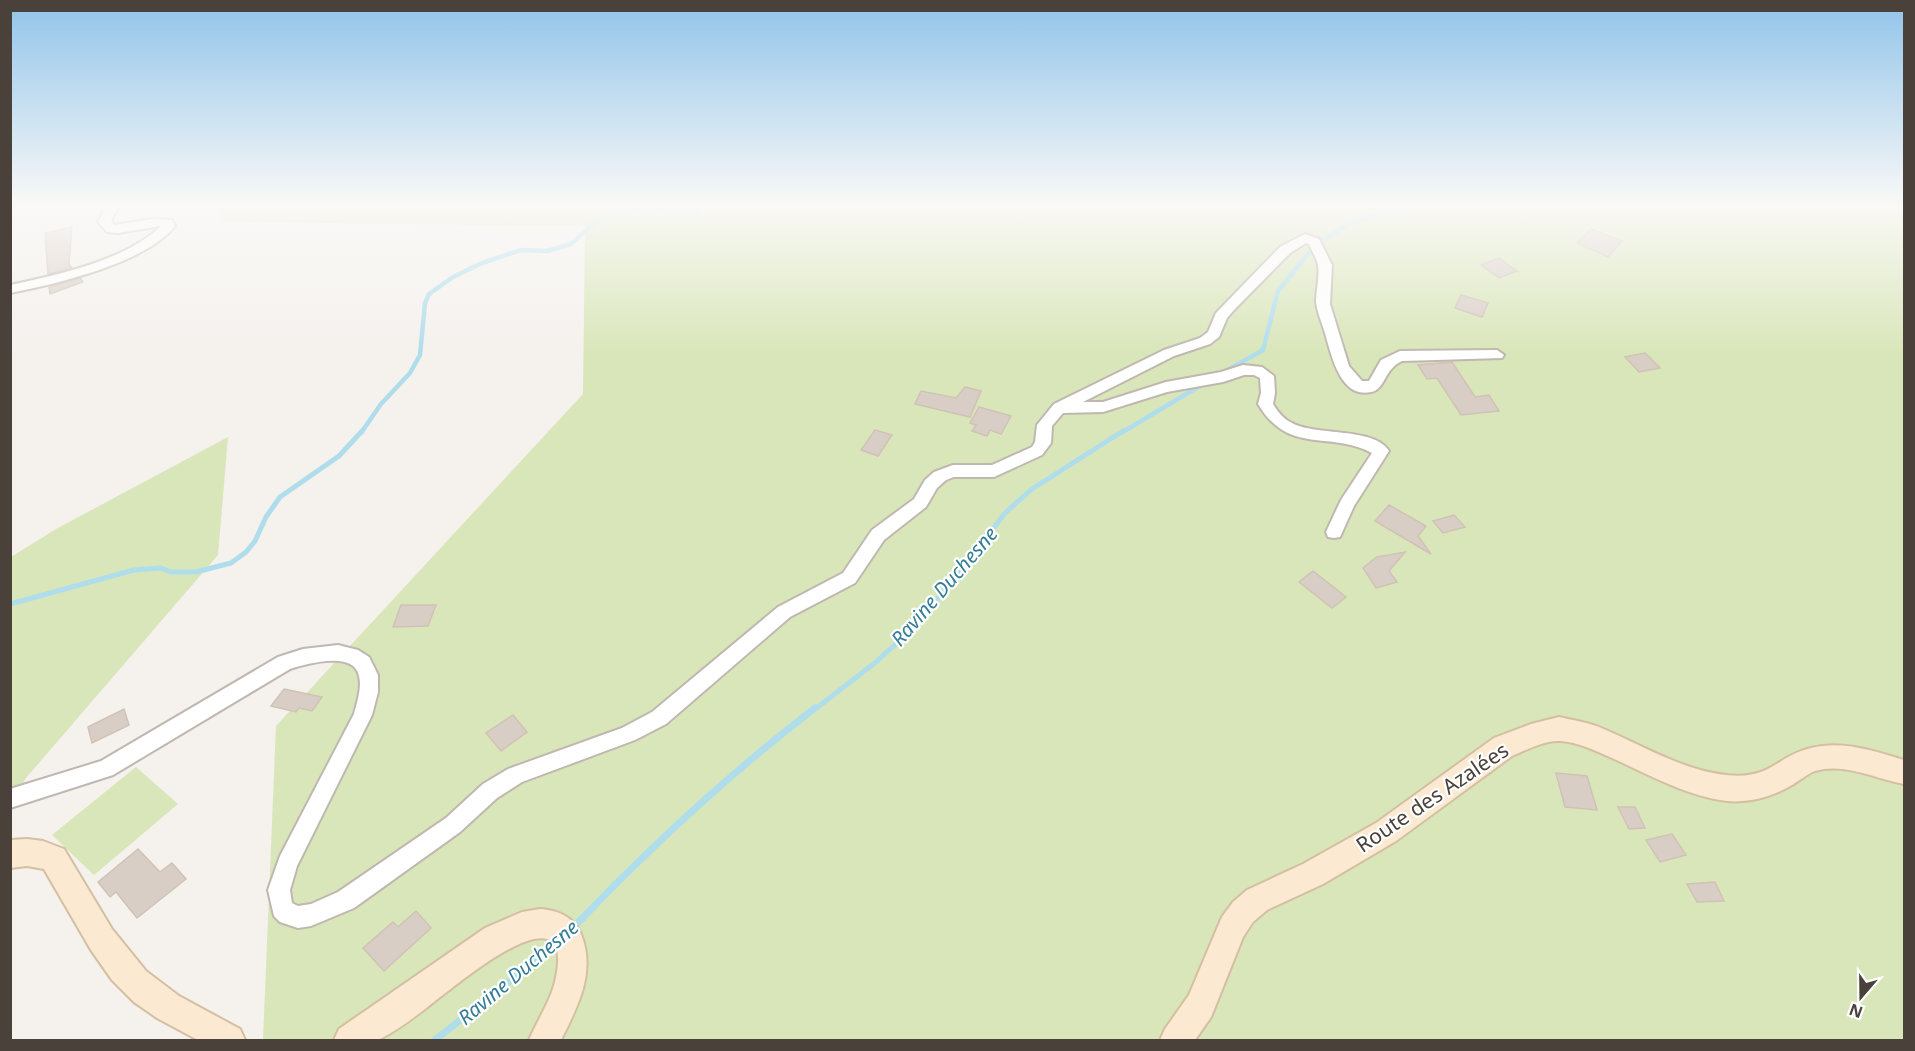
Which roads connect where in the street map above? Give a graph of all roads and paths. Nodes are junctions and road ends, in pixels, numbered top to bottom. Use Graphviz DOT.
graph roads {
  1 [pos="120,256"];
  2 [pos="1279,256"];
  3 [pos="1321,256"];
  4 [pos="10,289"];
  5 [pos="1497,355"];
  6 [pos="1059,408"];
  7 [pos="1334,532"];
  8 [pos="1905,772"];
  9 [pos="10,799"];
  10 [pos="11,853"];
  11 [pos="229,1041"];
  12 [pos="350,1041"];
  13 [pos="545,1041"];
  14 [pos="1176,1041"];
  1 -- 4 [label="street"];
  2 -- 6 [label="street"];
  3 -- 5 [label="street"];
  6 -- 7 [label="street"];
  6 -- 9 [label="street"];
  8 -- 14 [label="main road, Route des Azalées"];
  10 -- 11 [label="main road"];
  12 -- 13 [label="main road"];
}
